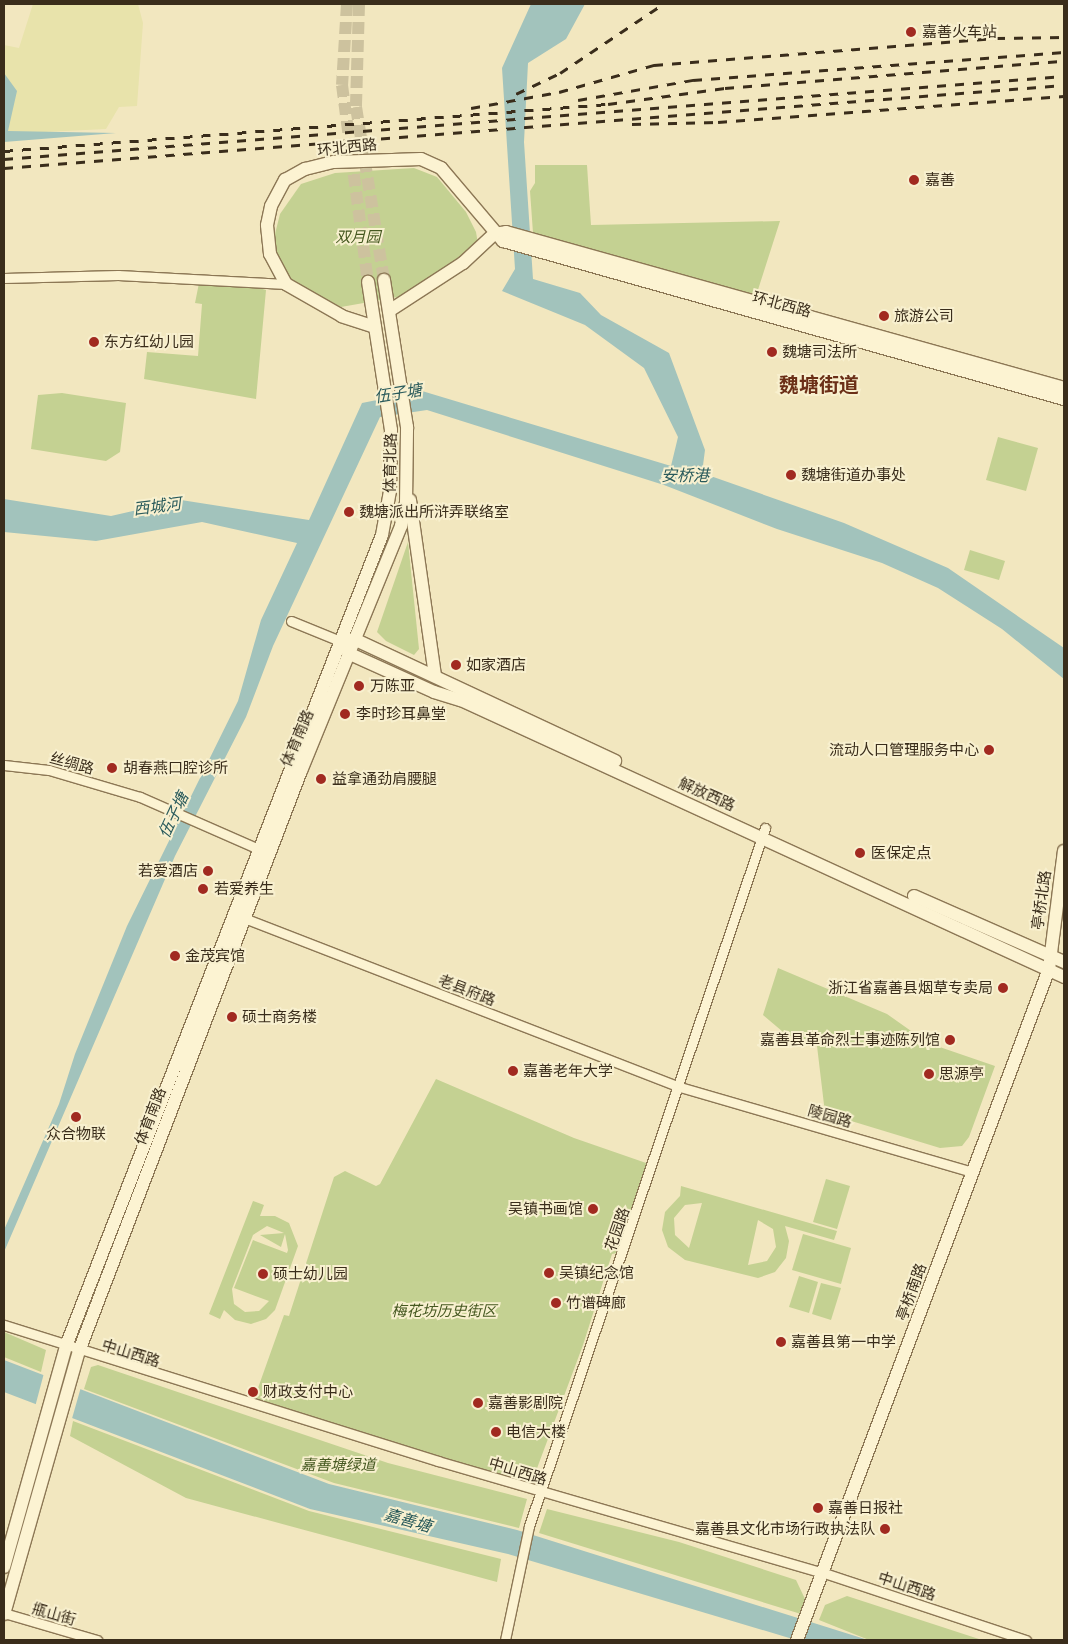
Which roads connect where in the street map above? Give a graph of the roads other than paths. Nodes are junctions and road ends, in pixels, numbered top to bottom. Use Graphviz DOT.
graph roads {
  1 [pos="501,236"];
  2 [pos="540,247"];
  3 [pos="4,278"];
  4 [pos="384,280"];
  5 [pos="368,282"];
  6 [pos="286,284"];
  7 [pos="389,311"];
  8 [pos="375,327"];
  9 [pos="1064,388"];
  10 [pos="1064,399"];
  11 [pos="407,479"];
  12 [pos="291,621"];
  13 [pos="356,640"];
  14 [pos="340,641"];
  15 [pos="350,654"];
  16 [pos="434,676"];
  17 [pos="4,765"];
  18 [pos="763,832"];
  19 [pos="1064,851"];
  20 [pos="263,852"];
  21 [pos="244,918"];
  22 [pos="1049,953"];
  23 [pos="1064,962"];
  24 [pos="1048,969"];
  25 [pos="1064,977"];
  26 [pos="680,1087"];
  27 [pos="972,1172"];
  28 [pos="4,1325"];
  29 [pos="66,1346"];
  30 [pos="79,1351"];
  31 [pos="541,1492"];
  32 [pos="4,1567"];
  33 [pos="821,1572"];
  34 [pos="4,1613"];
  35 [pos="97,1640"];
  36 [pos="505,1640"];
  37 [pos="797,1640"];
  38 [pos="1026,1640"];
  1 -- 2 [label="main road, 环北西路"];
  1 -- 6 [label="main road, 环北西路"];
  1 -- 7 [label="main road"];
  2 -- 9 [label="main road, 环北西路"];
  2 -- 10 [label="main road, 环北西路"];
  3 -- 6 [label="street"];
  4 -- 7 [label="main road, 体育北路"];
  5 -- 8 [label="main road, 体育北路"];
  6 -- 8 [label="main road"];
  7 -- 11 [label="main road, 体育北路"];
  8 -- 14 [label="main road, 体育北路"];
  11 -- 13 [label="main road, 体育北路"];
  11 -- 16 [label="main road"];
  12 -- 14 [label="street, 解放西路"];
  13 -- 14 [label="main road, 解放西路"];
  13 -- 15 [label="main road, 体育南路"];
  13 -- 16 [label="main road, 解放西路"];
  14 -- 15 [label="main road, 解放西路"];
  14 -- 20 [label="main road, 体育南路"];
  15 -- 18 [label="main road, 解放西路"];
  15 -- 20 [label="main road, 体育南路"];
  16 -- 18 [label="main road, 解放西路"];
  17 -- 20 [label="street, 丝绸路"];
  18 -- 22 [label="main road, 解放西路"];
  18 -- 24 [label="main road, 解放西路"];
  18 -- 26 [label="street, 花园路"];
  19 -- 22 [label="main road, 亭桥北路"];
  20 -- 21 [label="main road, 体育南路"];
  20 -- 29 [label="main road, 体育南路"];
  21 -- 26 [label="street, 老县府路"];
  21 -- 30 [label="main road, 体育南路"];
  22 -- 23 [label="main road, 解放西路"];
  22 -- 24 [label="main road, 亭桥南路"];
  24 -- 25 [label="main road, 解放西路"];
  24 -- 27 [label="main road, 亭桥南路"];
  26 -- 27 [label="street, 陵园路"];
  26 -- 31 [label="street, 花园路"];
  27 -- 33 [label="main road, 亭桥南路"];
  28 -- 29 [label="street, 中山西路"];
  29 -- 30 [label="street, 中山西路"];
  29 -- 32 [label="main road, 体育南路"];
  30 -- 31 [label="street, 中山西路"];
  30 -- 34 [label="main road, 体育南路"];
  31 -- 33 [label="street, 中山西路"];
  31 -- 36 [label="street, 花园路"];
  33 -- 37 [label="main road, 亭桥南路"];
  33 -- 38 [label="street, 中山西路"];
  34 -- 35 [label="street, 甁山街"];
}
